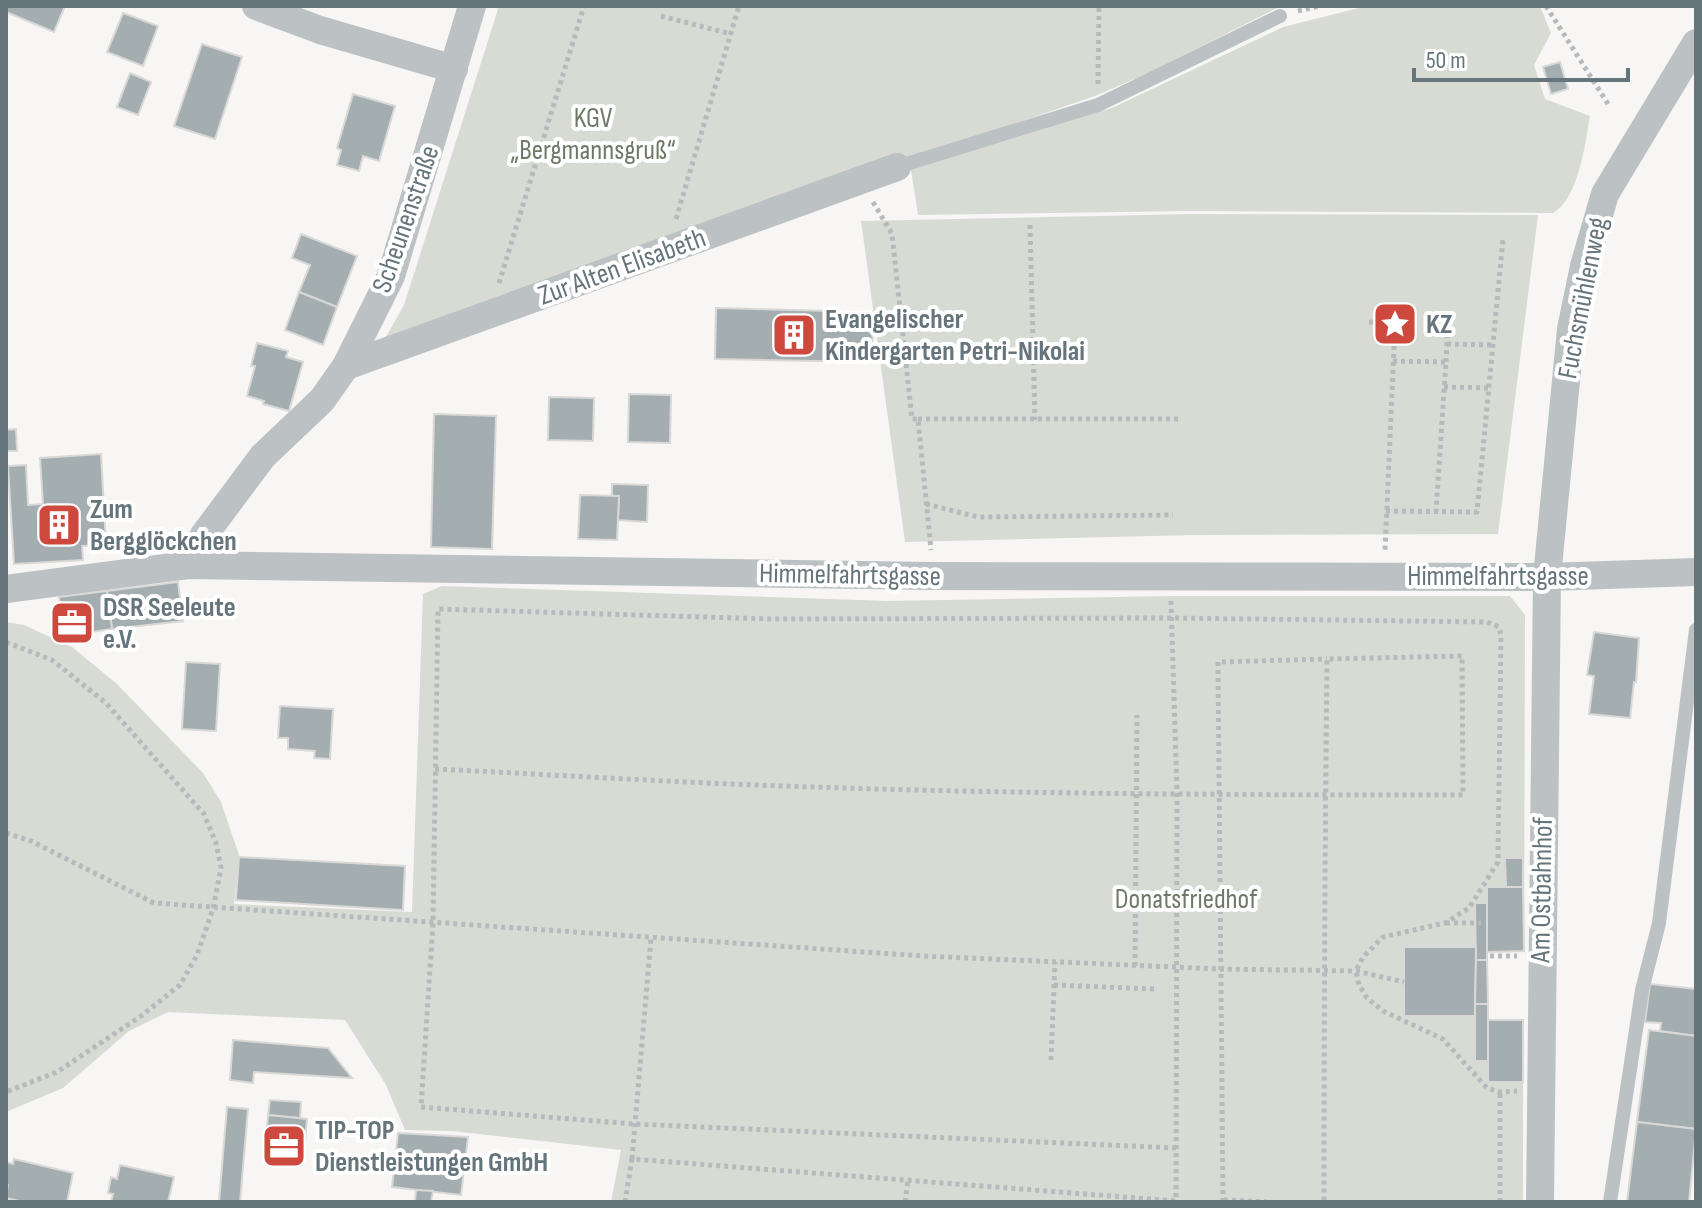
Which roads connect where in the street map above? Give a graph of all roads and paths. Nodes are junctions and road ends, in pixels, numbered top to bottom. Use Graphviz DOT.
graph roads {
  1 [pos="256,6"];
  2 [pos="472,6"];
  3 [pos="584,6"];
  4 [pos="739,6"];
  5 [pos="1099,6"];
  6 [pos="1546,6"];
  7 [pos="661,16"];
  8 [pos="1280,16"];
  9 [pos="731,34"];
  10 [pos="1696,43"];
  11 [pos="454,69"];
  12 [pos="1608,104"];
  13 [pos="1098,105"];
  14 [pos="897,167"];
  15 [pos="884,220"];
  16 [pos="1030,225"];
  17 [pos="1503,239"];
  18 [pos="666,251"];
  19 [pos="489,314"];
  20 [pos="1369,322"];
  21 [pos="1448,323"];
  22 [pos="1447,344"];
  23 [pos="1493,345"];
  24 [pos="1393,361"];
  25 [pos="1446,362"];
  26 [pos="346,366"];
  27 [pos="1444,387"];
  28 [pos="1489,388"];
  29 [pos="918,419"];
  30 [pos="1178,419"];
  31 [pos="1035,420"];
  32 [pos="926,504"];
  33 [pos="1386,511"];
  34 [pos="1436,511"];
  35 [pos="1173,515"];
  36 [pos="188,565"];
  37 [pos="1696,572"];
  38 [pos="929,576"];
  39 [pos="1171,576"];
  40 [pos="1384,576"];
  41 [pos="1547,577"];
  42 [pos="6,589"];
  43 [pos="1173,618"];
  44 [pos="1696,630"];
  45 [pos="6,642"];
  46 [pos="1327,659"];
  47 [pos="1137,715"];
  48 [pos="435,769"];
  49 [pos="1136,793"];
  50 [pos="1177,793"];
  51 [pos="1220,794"];
  52 [pos="1326,795"];
  53 [pos="6,833"];
  54 [pos="1481,889"];
  55 [pos="1481,900"];
  56 [pos="213,909"];
  57 [pos="433,923"];
  58 [pos="1445,923"];
  59 [pos="1481,923"];
  60 [pos="651,938"];
  61 [pos="1055,962"];
  62 [pos="1135,966"];
  63 [pos="1175,967"];
  64 [pos="1219,969"];
  65 [pos="1323,970"];
  66 [pos="1356,971"];
  67 [pos="1404,982"];
  68 [pos="1054,985"];
  69 [pos="1154,989"];
  70 [pos="1051,1060"];
  71 [pos="1541,1091"];
  72 [pos="6,1092"];
  73 [pos="1500,1092"];
  74 [pos="634,1124"];
  75 [pos="1176,1148"];
  76 [pos="632,1159"];
  77 [pos="908,1180"];
  78 [pos="1176,1201"];
  79 [pos="1223,1201"];
  80 [pos="625,1202"];
  81 [pos="905,1202"];
  82 [pos="1267,1202"];
  83 [pos="1324,1202"];
  84 [pos="1500,1202"];
  85 [pos="1540,1202"];
  86 [pos="1610,1202"];
  1 -- 11 [label="street"];
  2 -- 11 [label="street, Scheunenstraße"];
  3 -- 19 [label="path"];
  4 -- 9 [label="path"];
  5 -- 13 [label="path"];
  6 -- 12 [label="path"];
  7 -- 9 [label="path"];
  8 -- 13 [label="lane"];
  9 -- 18 [label="path"];
  10 -- 41 [label="street, Fuchsmühlenweg"];
  11 -- 26 [label="street, Scheunenstraße"];
  13 -- 14 [label="lane"];
  14 -- 18 [label="street, Zur Alten Elisabeth"];
  15 -- 29 [label="path"];
  16 -- 31 [label="path"];
  17 -- 23 [label="path"];
  18 -- 19 [label="street, Zur Alten Elisabeth"];
  19 -- 26 [label="street, Zur Alten Elisabeth"];
  20 -- 24 [label="path"];
  21 -- 22 [label="path"];
  22 -- 23 [label="path"];
  22 -- 25 [label="path"];
  23 -- 28 [label="path"];
  24 -- 25 [label="path"];
  24 -- 33 [label="path"];
  25 -- 27 [label="path"];
  26 -- 36 [label="street, Scheunenstraße"];
  27 -- 28 [label="path"];
  27 -- 34 [label="path"];
  28 -- 34 [label="path"];
  29 -- 31 [label="path"];
  29 -- 32 [label="path"];
  30 -- 31 [label="path"];
  32 -- 35 [label="path"];
  32 -- 38 [label="path"];
  33 -- 34 [label="path"];
  33 -- 40 [label="path"];
  36 -- 38 [label="street, Himmelfahrtsgasse"];
  36 -- 42 [label="street, Himmelfahrtsgasse"];
  37 -- 41 [label="street, Himmelfahrtsgasse"];
  38 -- 39 [label="street, Himmelfahrtsgasse"];
  39 -- 40 [label="street, Himmelfahrtsgasse"];
  39 -- 43 [label="path"];
  40 -- 41 [label="street, Himmelfahrtsgasse"];
  41 -- 71 [label="street, Am Ostbahnhof"];
  43 -- 48 [label="path"];
  43 -- 50 [label="path"];
  43 -- 54 [label="path"];
  44 -- 86 [label="lane"];
  45 -- 56 [label="path"];
  46 -- 51 [label="path"];
  46 -- 52 [label="path"];
  46 -- 52 [label="path"];
  47 -- 49 [label="path"];
  48 -- 49 [label="path"];
  48 -- 57 [label="path"];
  49 -- 50 [label="path"];
  49 -- 62 [label="path"];
  50 -- 51 [label="path"];
  50 -- 63 [label="path"];
  51 -- 52 [label="path"];
  51 -- 64 [label="path"];
  52 -- 65 [label="path"];
  53 -- 56 [label="path"];
  54 -- 55 [label="path"];
  54 -- 58 [label="path"];
  56 -- 57 [label="path"];
  56 -- 72 [label="path"];
  57 -- 60 [label="path"];
  57 -- 74 [label="path"];
  58 -- 59 [label="path"];
  58 -- 66 [label="path"];
  60 -- 61 [label="path"];
  60 -- 74 [label="path"];
  61 -- 62 [label="path"];
  61 -- 68 [label="path"];
  62 -- 63 [label="path"];
  63 -- 64 [label="path"];
  63 -- 75 [label="path"];
  64 -- 65 [label="path"];
  64 -- 79 [label="path"];
  65 -- 66 [label="path"];
  65 -- 83 [label="path"];
  66 -- 67 [label="path"];
  66 -- 73 [label="path"];
  68 -- 69 [label="path"];
  68 -- 70 [label="path"];
  71 -- 73 [label="path"];
  71 -- 85 [label="street, Am Ostbahnhof"];
  73 -- 84 [label="path"];
  74 -- 75 [label="path"];
  74 -- 76 [label="path"];
  75 -- 78 [label="path"];
  76 -- 77 [label="path"];
  76 -- 80 [label="path"];
  77 -- 78 [label="path"];
  77 -- 81 [label="path"];
  79 -- 82 [label="path"];
}
